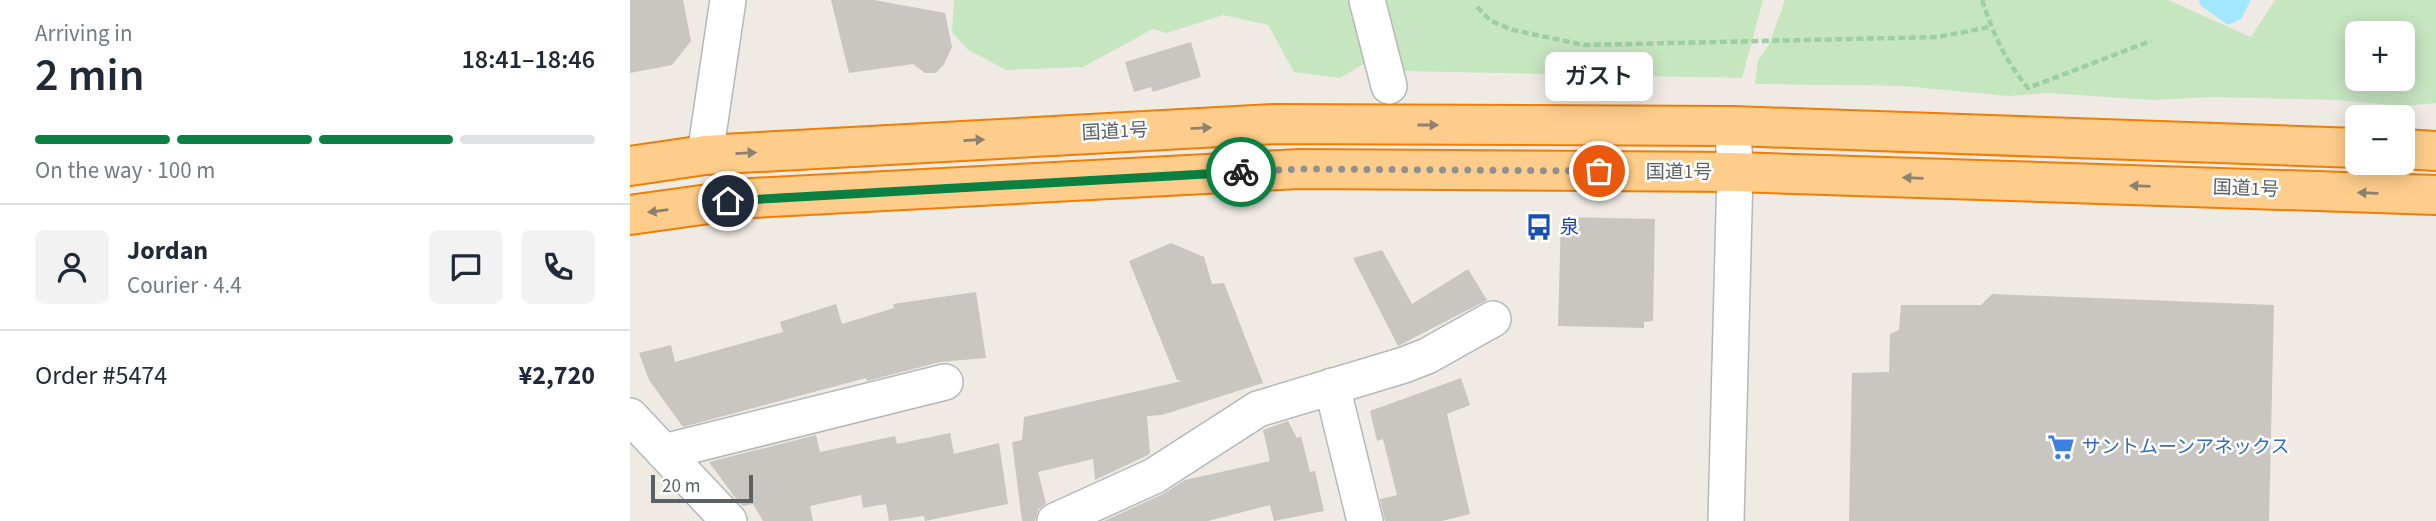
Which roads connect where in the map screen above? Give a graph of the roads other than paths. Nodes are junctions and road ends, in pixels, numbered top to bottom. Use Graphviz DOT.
graph roads {
  1 [pos="728,0"];
  2 [pos="1367,0"];
  3 [pos="1389,86"];
  4 [pos="1733,126"];
  5 [pos="2345,148"];
  6 [pos="2415,150"];
  7 [pos="2436,151"];
  8 [pos="705,155"];
  9 [pos="630,166"];
  10 [pos="1735,172"];
  11 [pos="2436,195"];
  12 [pos="630,215"];
  13 [pos="1493,319"];
  14 [pos="945,382"];
  15 [pos="1332,386"];
  16 [pos="630,416"];
  17 [pos="664,452"];
  18 [pos="729,521"];
  19 [pos="1055,521"];
  20 [pos="1365,521"];
  21 [pos="1726,521"];
  1 -- 8 [label="street"];
  2 -- 3 [label="street"];
  4 -- 5 [label="highway, 国道1号"];
  8 -- 4 [label="highway, 国道1号, one-way"];
  4 -- 10 [label="street"];
  6 -- 7 [label="highway"];
  8 -- 9 [label="highway, 国道1号"];
  11 -- 10 [label="highway, 国道1号, one-way"];
  10 -- 12 [label="highway, 国道1号, one-way"];
  10 -- 21 [label="street"];
  13 -- 15 [label="street"];
  14 -- 17 [label="street"];
  15 -- 19 [label="street"];
  15 -- 20 [label="street"];
  16 -- 17 [label="street"];
  17 -- 18 [label="street"];
}
